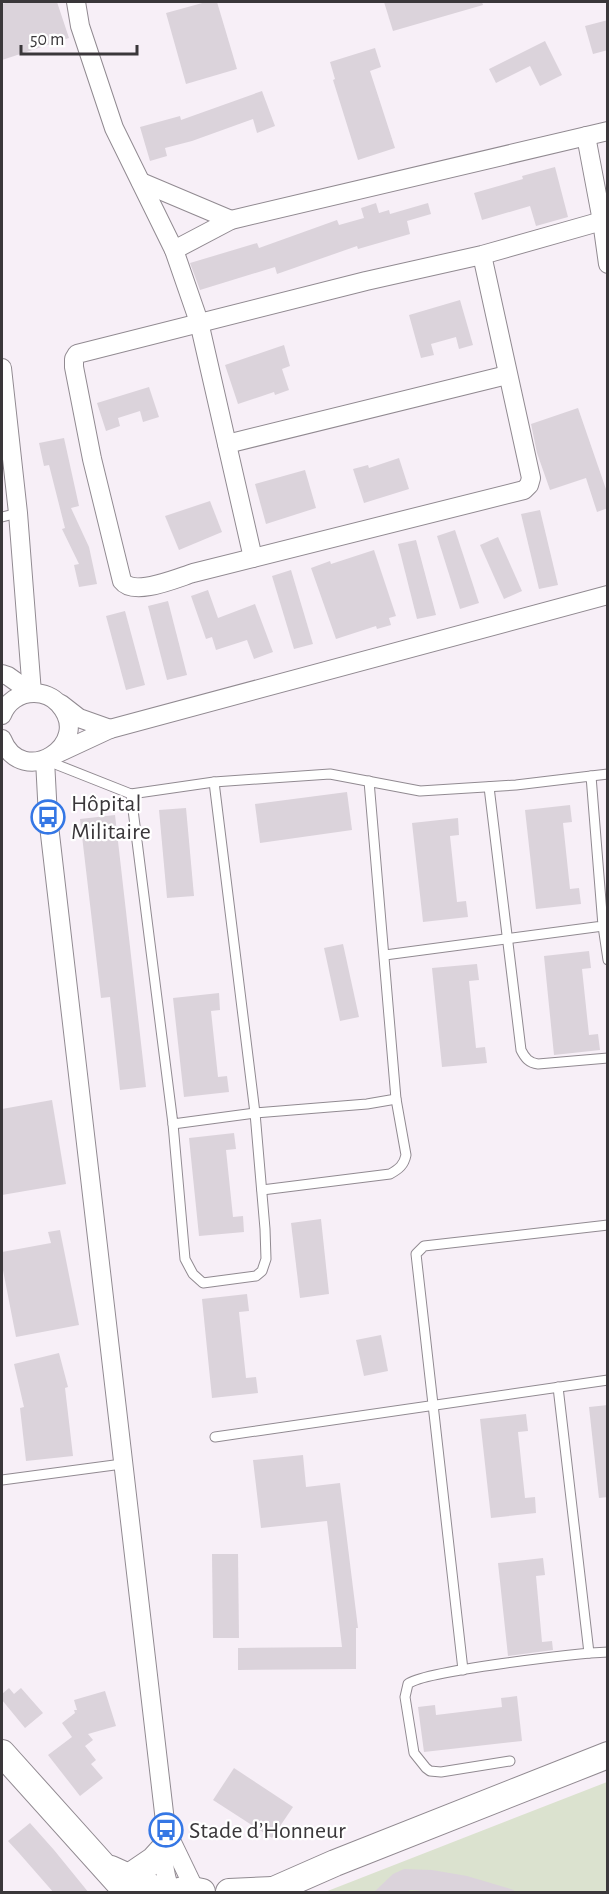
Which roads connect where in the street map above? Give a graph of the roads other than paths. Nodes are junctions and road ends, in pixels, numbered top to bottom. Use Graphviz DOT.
graph roads {
  1 [pos="76,2"];
  2 [pos="608,131"];
  3 [pos="586,136"];
  4 [pos="141,182"];
  5 [pos="231,220"];
  6 [pos="602,221"];
  7 [pos="174,250"];
  8 [pos="482,255"];
  9 [pos="608,264"];
  10 [pos="199,322"];
  11 [pos="2,368"];
  12 [pos="507,375"];
  13 [pos="227,444"];
  14 [pos="10,515"];
  15 [pos="253,558"];
  16 [pos="608,595"];
  17 [pos="2,674"];
  18 [pos="2,685"];
  19 [pos="32,693"];
  20 [pos="56,701"];
  21 [pos="6,708"];
  22 [pos="110,729"];
  23 [pos="2,740"];
  24 [pos="50,758"];
  25 [pos="14,759"];
  26 [pos="608,774"];
  27 [pos="591,776"];
  28 [pos="369,781"];
  29 [pos="214,782"];
  30 [pos="489,787"];
  31 [pos="131,794"];
  32 [pos="48,817"];
  33 [pos="603,926"];
  34 [pos="507,939"];
  35 [pos="385,955"];
  36 [pos="608,960"];
  37 [pos="608,1058"];
  38 [pos="396,1099"];
  39 [pos="255,1113"];
  40 [pos="173,1124"];
  41 [pos="262,1190"];
  42 [pos="608,1225"];
  43 [pos="608,1380"];
  44 [pos="558,1387"];
  45 [pos="432,1406"];
  46 [pos="215,1437"];
  47 [pos="122,1464"];
  48 [pos="2,1480"];
  49 [pos="608,1652"];
  50 [pos="589,1653"];
  51 [pos="463,1670"];
  52 [pos="2,1753"];
  53 [pos="608,1755"];
  54 [pos="510,1761"];
  55 [pos="165,1840"];
  56 [pos="128,1885"];
  57 [pos="271,1891"];
  58 [pos="186,1892"];
  59 [pos="162,1893"];
  60 [pos="229,1893"];
  1 -- 4 [label="street"];
  2 -- 3 [label="street"];
  3 -- 5 [label="street"];
  3 -- 6 [label="street"];
  4 -- 5 [label="street"];
  4 -- 7 [label="street"];
  5 -- 7 [label="street"];
  6 -- 8 [label="street"];
  6 -- 9 [label="street"];
  7 -- 10 [label="street"];
  8 -- 10 [label="street"];
  8 -- 12 [label="street"];
  10 -- 13 [label="street"];
  10 -- 15 [label="street"];
  11 -- 14 [label="street"];
  12 -- 13 [label="street"];
  12 -- 15 [label="street"];
  13 -- 15 [label="street"];
  14 -- 19 [label="street"];
  16 -- 22 [label="street"];
  17 -- 19 [label="street"];
  18 -- 21 [label="street"];
  19 -- 20 [label="street"];
  19 -- 21 [label="street"];
  20 -- 22 [label="street"];
  20 -- 24 [label="street"];
  22 -- 24 [label="street"];
  23 -- 25 [label="street"];
  24 -- 25 [label="street"];
  24 -- 31 [label="lane"];
  24 -- 32 [label="street"];
  25 -- 32 [label="street"];
  26 -- 27 [label="lane"];
  27 -- 30 [label="lane"];
  27 -- 33 [label="lane"];
  28 -- 29 [label="lane"];
  28 -- 30 [label="lane"];
  28 -- 35 [label="lane"];
  29 -- 31 [label="lane"];
  29 -- 39 [label="lane"];
  30 -- 34 [label="lane"];
  31 -- 40 [label="lane"];
  32 -- 47 [label="street"];
  33 -- 34 [label="lane"];
  33 -- 36 [label="lane"];
  34 -- 35 [label="lane"];
  34 -- 37 [label="lane"];
  35 -- 38 [label="lane"];
  38 -- 39 [label="lane"];
  38 -- 41 [label="lane"];
  39 -- 40 [label="lane"];
  39 -- 41 [label="lane"];
  40 -- 41 [label="lane"];
  42 -- 45 [label="lane"];
  43 -- 44 [label="lane"];
  44 -- 45 [label="lane"];
  44 -- 50 [label="lane"];
  45 -- 46 [label="lane"];
  45 -- 51 [label="lane"];
  47 -- 48 [label="lane"];
  47 -- 55 [label="street"];
  49 -- 50 [label="lane"];
  50 -- 51 [label="lane"];
  51 -- 54 [label="lane"];
  52 -- 56 [label="main road"];
  53 -- 57 [label="main road"];
  55 -- 56 [label="main road"];
  55 -- 58 [label="street"];
  56 -- 59 [label="main road"];
  57 -- 60 [label="main road"];
}
